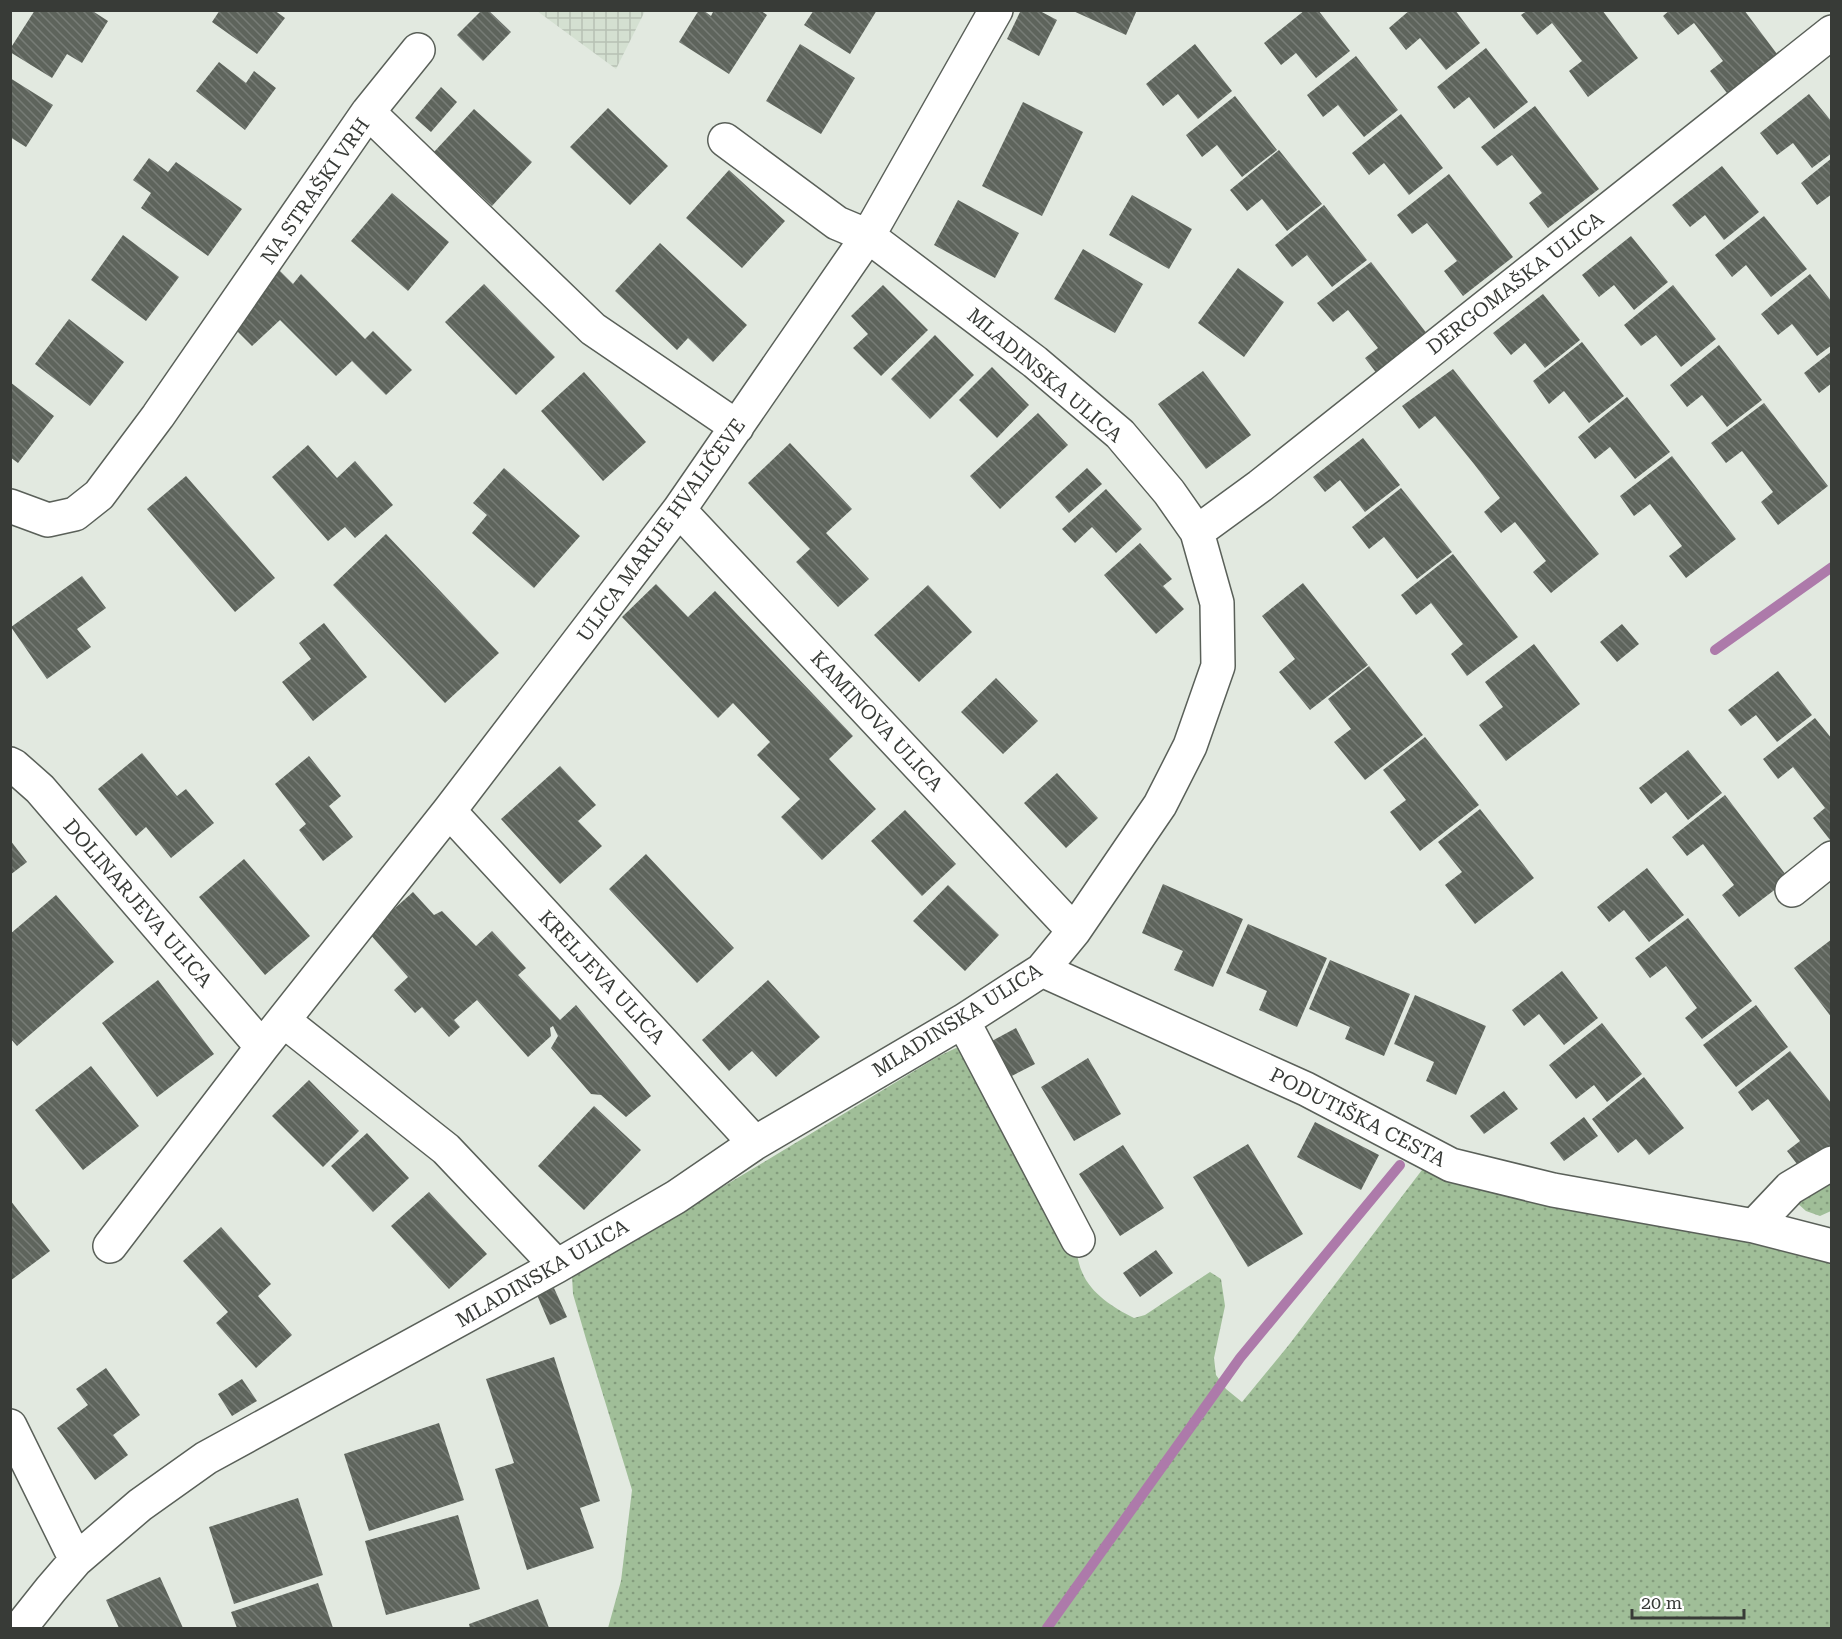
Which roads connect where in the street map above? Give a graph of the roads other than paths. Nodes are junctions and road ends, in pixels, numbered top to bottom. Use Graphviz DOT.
graph roads {
  1 [pos="996,10"];
  2 [pos="1832,32"];
  3 [pos="418,50"];
  4 [pos="368,112"];
  5 [pos="725,140"];
  6 [pos="868,236"];
  7 [pos="737,428"];
  8 [pos="10,506"];
  9 [pos="679,510"];
  10 [pos="1197,532"];
  11 [pos="10,764"];
  12 [pos="449,811"];
  13 [pos="1832,858"];
  14 [pos="1792,890"];
  15 [pos="1074,931"];
  16 [pos="1042,970"];
  17 [pos="284,1021"];
  18 [pos="963,1021"];
  19 [pos="262,1047"];
  20 [pos="755,1143"];
  21 [pos="1832,1163"];
  22 [pos="1754,1226"];
  23 [pos="1078,1240"];
  24 [pos="110,1246"];
  25 [pos="1832,1246"];
  26 [pos="557,1266"];
  27 [pos="10,1426"];
  28 [pos="76,1560"];
  29 [pos="20,1629"];
  1 -- 6 [label="street, ULICA MARIJE HVALIČEVE"];
  2 -- 10 [label="street, DERGOMAŠKA ULICA"];
  3 -- 4 [label="street"];
  4 -- 7 [label="street, NA STRAŠKI VRH"];
  4 -- 8 [label="street, NA STRAŠKI VRH"];
  5 -- 6 [label="street, MLADINSKA ULICA"];
  6 -- 7 [label="street, ULICA MARIJE HVALIČEVE"];
  6 -- 10 [label="street, MLADINSKA ULICA"];
  7 -- 9 [label="street, ULICA MARIJE HVALIČEVE"];
  9 -- 12 [label="street, ULICA MARIJE HVALIČEVE"];
  9 -- 15 [label="street, KAMINOVA ULICA"];
  10 -- 15 [label="street, MLADINSKA ULICA"];
  11 -- 19 [label="street, DOLINARJEVA ULICA"];
  12 -- 17 [label="street, ULICA MARIJE HVALIČEVE"];
  12 -- 20 [label="street, KRELJEVA ULICA"];
  13 -- 14 [label="street"];
  15 -- 16 [label="street, MLADINSKA ULICA"];
  16 -- 18 [label="street, MLADINSKA ULICA"];
  16 -- 22 [label="street, PODUTIŠKA CESTA"];
  17 -- 19 [label="street, ULICA MARIJE HVALIČEVE"];
  17 -- 26 [label="street"];
  18 -- 20 [label="street, MLADINSKA ULICA"];
  18 -- 23 [label="street"];
  19 -- 24 [label="street, ULICA MARIJE HVALIČEVE"];
  20 -- 26 [label="street, MLADINSKA ULICA"];
  21 -- 22 [label="street"];
  22 -- 25 [label="street, PODUTIŠKA CESTA"];
  26 -- 28 [label="street, MLADINSKA ULICA"];
  27 -- 28 [label="street"];
  28 -- 29 [label="street, MLADINSKA ULICA"];
}
